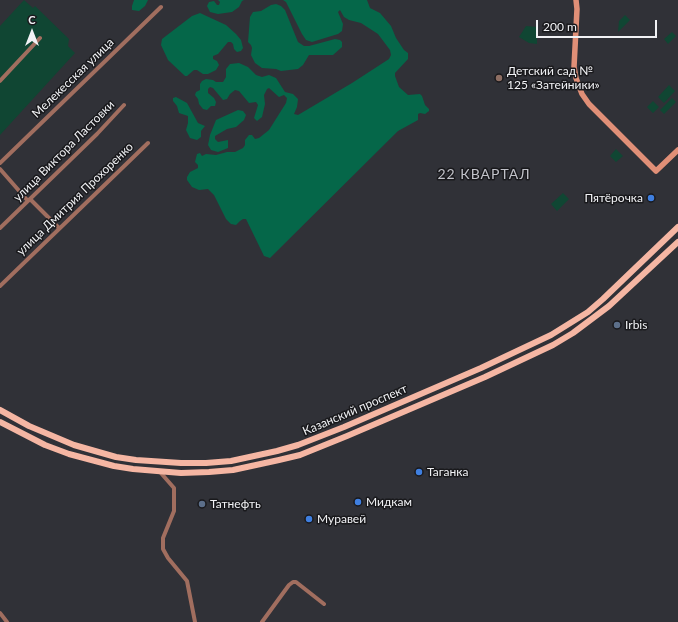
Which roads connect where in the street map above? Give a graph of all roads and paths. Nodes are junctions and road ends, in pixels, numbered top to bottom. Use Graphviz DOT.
graph roads {
  1 [pos="576,0"];
  2 [pos="161,7"];
  3 [pos="40,38"];
  4 [pos="0,81"];
  5 [pos="124,105"];
  6 [pos="148,143"];
  7 [pos="678,150"];
  8 [pos="0,163"];
  9 [pos="0,169"];
  10 [pos="29,200"];
  11 [pos="678,227"];
  12 [pos="0,228"];
  13 [pos="59,228"];
  14 [pos="678,242"];
  15 [pos="0,286"];
  16 [pos="422,394"];
  17 [pos="425,402"];
  18 [pos="0,410"];
  19 [pos="0,422"];
  20 [pos="160,472"];
  21 [pos="324,604"];
  22 [pos="0,613"];
  23 [pos="7,622"];
  24 [pos="195,622"];
  25 [pos="262,622"];
  1 -- 7 [label="street"];
  2 -- 8 [label="street, Мелекесская улица"];
  3 -- 4 [label="street"];
  5 -- 10 [label="street, улица Виктора Ластовки"];
  6 -- 13 [label="street, улица Дмитрия Прохоренко"];
  9 -- 10 [label="street"];
  10 -- 12 [label="street, улица Виктора Ластовки"];
  10 -- 13 [label="street"];
  11 -- 16 [label="main road, Казанский проспект"];
  13 -- 15 [label="street, улица Дмитрия Прохоренко"];
  14 -- 17 [label="main road, Казанский проспект"];
  16 -- 17 [label="main road"];
  16 -- 18 [label="main road, Казанский проспект"];
  17 -- 20 [label="main road, Казанский проспект"];
  19 -- 20 [label="main road, Казанский проспект"];
  20 -- 24 [label="street"];
  21 -- 25 [label="street"];
  22 -- 23 [label="street"];
}
